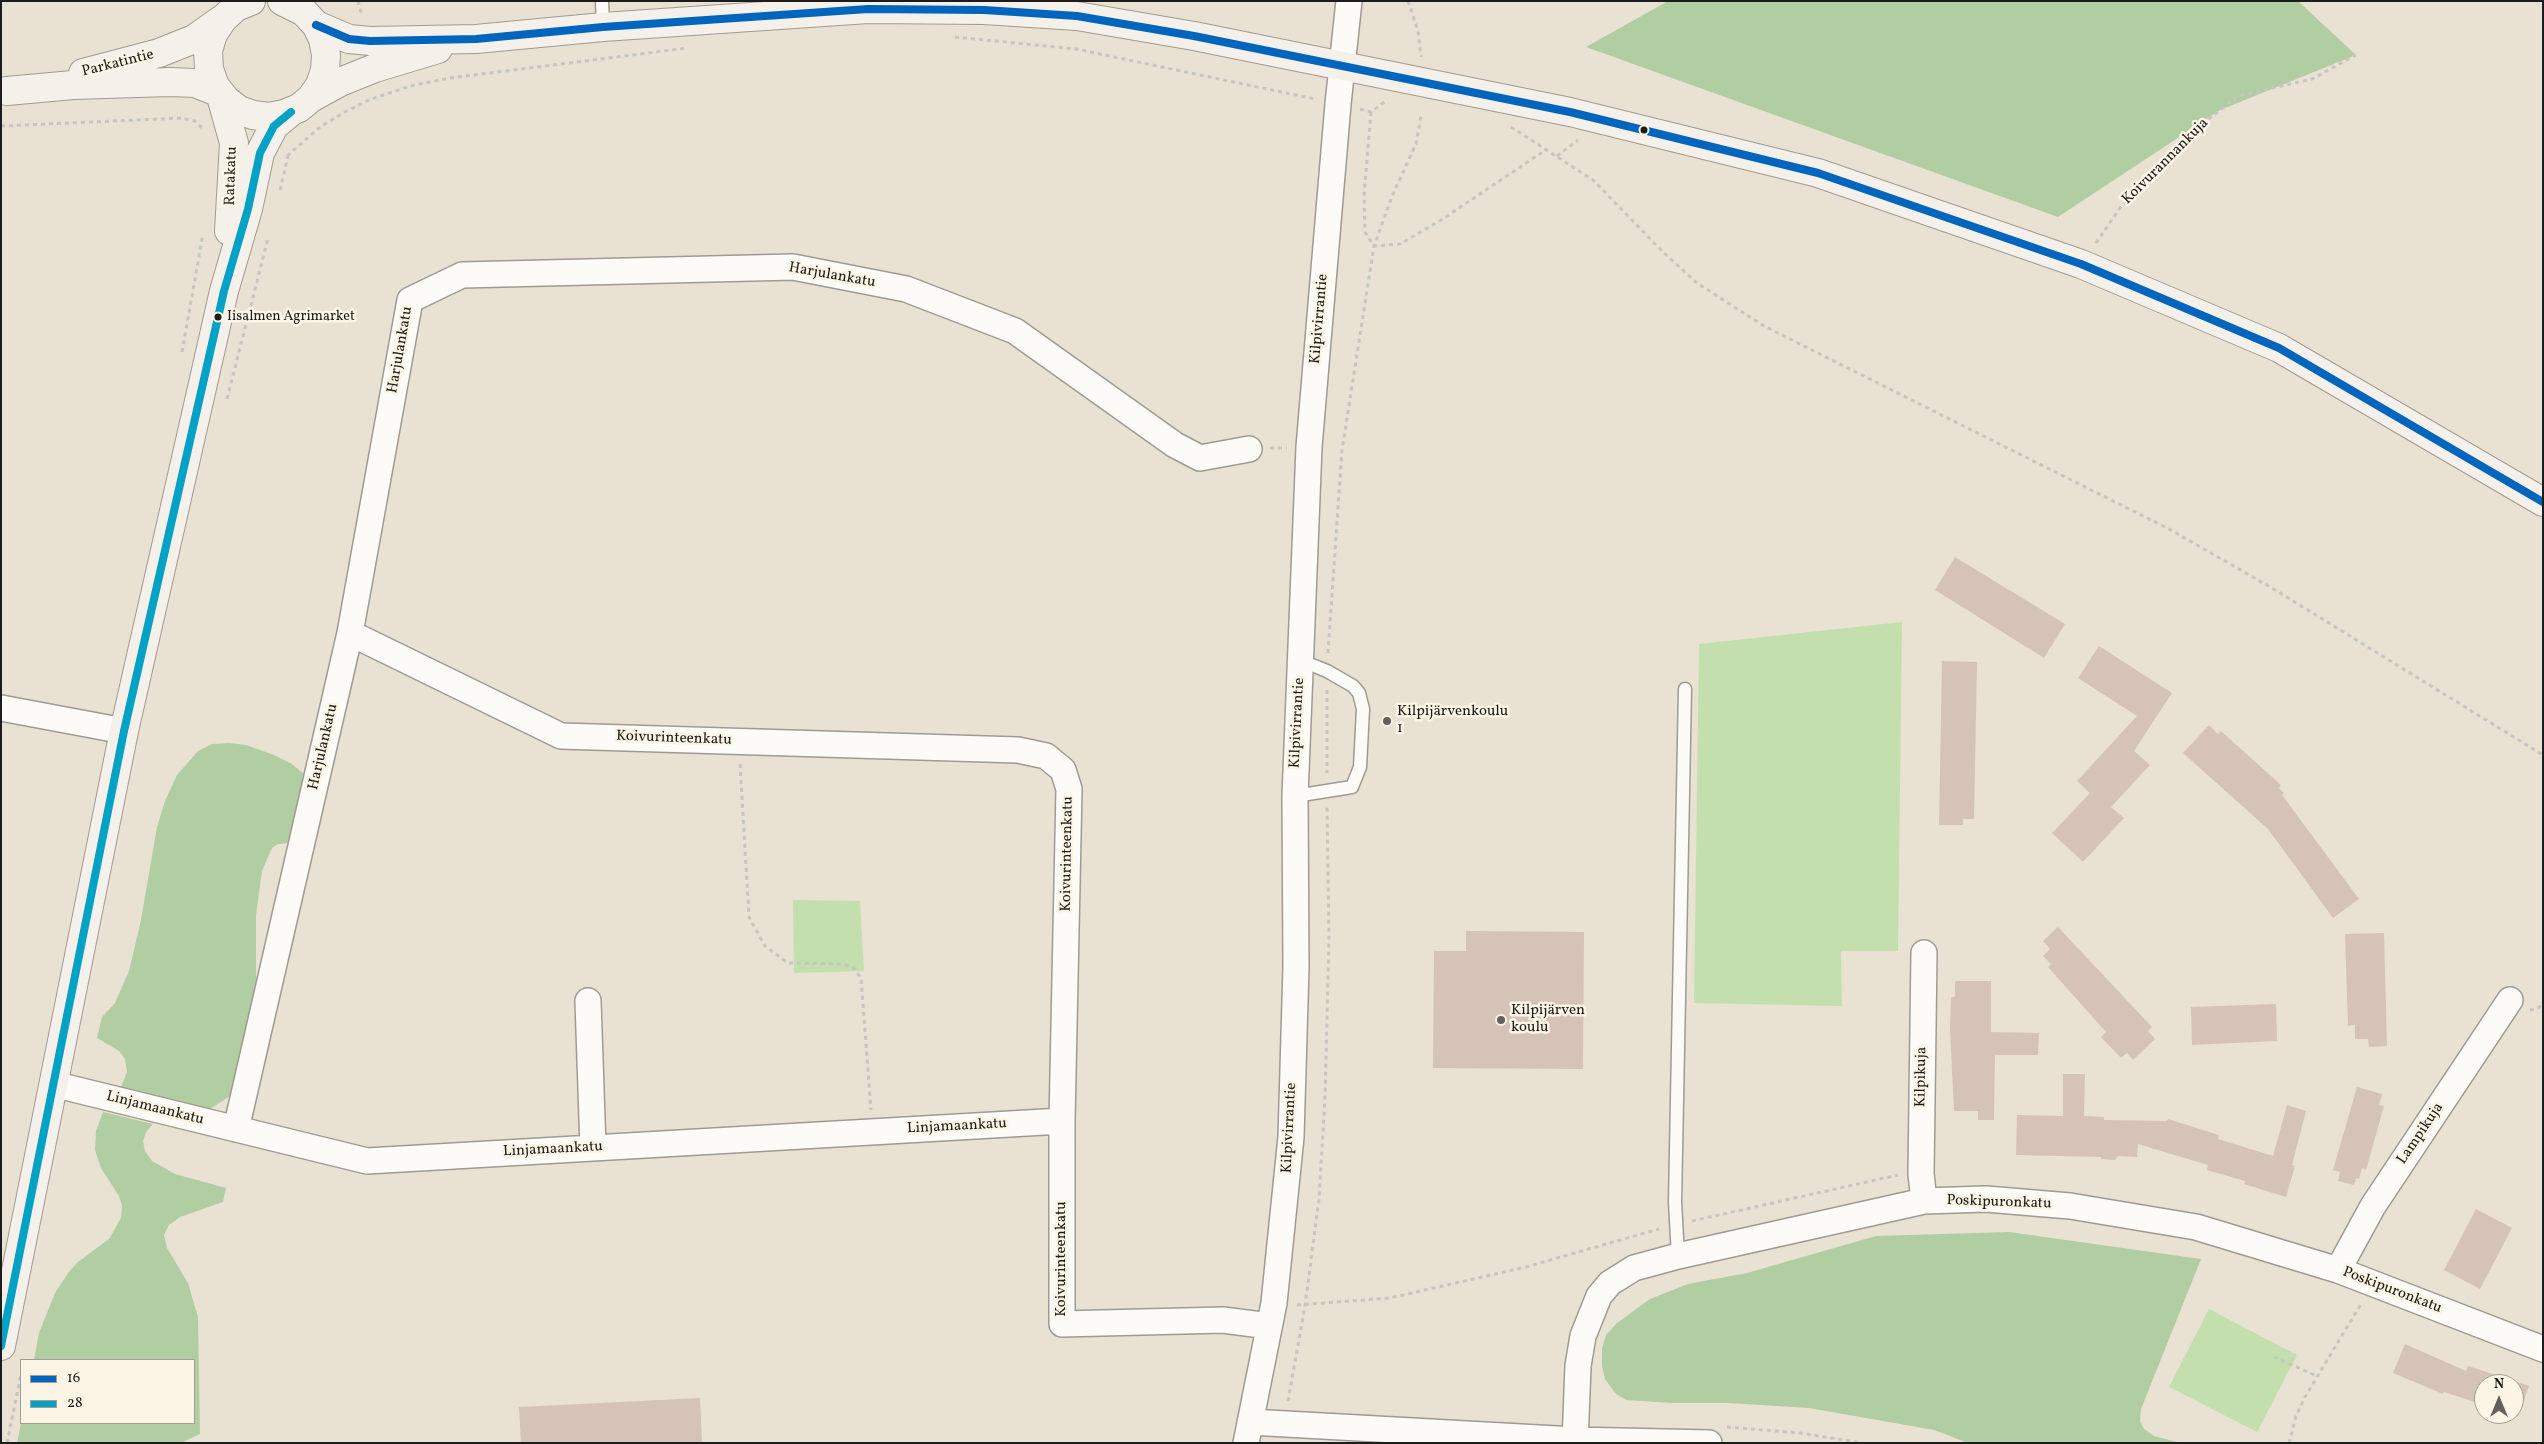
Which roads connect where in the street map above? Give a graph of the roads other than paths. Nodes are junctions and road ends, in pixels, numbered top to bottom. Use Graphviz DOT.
graph roads {
  1 [pos="282,1"];
  2 [pos="1349,1"];
  3 [pos="238,7"];
  4 [pos="602,14"];
  5 [pos="310,15"];
  6 [pos="476,39"];
  7 [pos="1341,67"];
  8 [pos="4,91"];
  9 [pos="220,93"];
  10 [pos="301,105"];
  11 [pos="224,291"];
  12 [pos="1249,449"];
  13 [pos="2543,502"];
  14 [pos="350,633"];
  15 [pos="1302,661"];
  16 [pos="1685,689"];
  17 [pos="1,708"];
  18 [pos="124,730"];
  19 [pos="1295,796"];
  20 [pos="1924,954"];
  21 [pos="2510,1000"];
  22 [pos="588,1001"];
  23 [pos="53,1084"];
  24 [pos="1062,1121"];
  25 [pos="236,1129"];
  26 [pos="592,1148"];
  27 [pos="1924,1201"];
  28 [pos="1678,1256"];
  29 [pos="2338,1270"];
  30 [pos="1271,1315"];
  31 [pos="1,1346"];
  32 [pos="2543,1349"];
  33 [pos="1248,1432"];
  34 [pos="1716,1435"];
  35 [pos="1575,1442"];
  1 -- 5 [label="street"];
  2 -- 7 [label="street, Kilpivirrantie"];
  3 -- 8 [label="street, Parkatintie"];
  3 -- 9 [label="street, Ratakatu"];
  4 -- 6 [label="street"];
  4 -- 7 [label="street"];
  5 -- 6 [label="street"];
  5 -- 10 [label="street"];
  6 -- 10 [label="street"];
  7 -- 13 [label="street"];
  7 -- 15 [label="street, Kilpivirrantie"];
  8 -- 9 [label="street, Parkatintie"];
  9 -- 10 [label="street"];
  9 -- 11 [label="street, Ratakatu"];
  10 -- 11 [label="street, Ratakatu"];
  11 -- 18 [label="street, Ratakatu"];
  12 -- 14 [label="street, Harjulankatu"];
  14 -- 24 [label="street, Koivurinteenkatu"];
  14 -- 25 [label="street, Harjulankatu"];
  15 -- 19 [label="street, Kilpivirrantie"];
  15 -- 19 [label="lane"];
  16 -- 28 [label="lane"];
  17 -- 18 [label="street"];
  18 -- 23 [label="street, Ratakatu"];
  19 -- 30 [label="street, Kilpivirrantie"];
  20 -- 27 [label="street, Kilpikuja"];
  21 -- 29 [label="street, Lampikuja"];
  22 -- 26 [label="street"];
  23 -- 25 [label="street, Linjamaankatu"];
  23 -- 31 [label="street, Ratakatu"];
  24 -- 26 [label="street, Linjamaankatu"];
  24 -- 30 [label="street, Koivurinteenkatu"];
  25 -- 26 [label="street, Linjamaankatu"];
  27 -- 28 [label="street, Poskipuronkatu"];
  27 -- 29 [label="street, Poskipuronkatu"];
  28 -- 35 [label="street, Poskipuronkatu"];
  29 -- 32 [label="street, Poskipuronkatu"];
  30 -- 33 [label="street, Kilpivirrantie"];
  33 -- 35 [label="street"];
  34 -- 35 [label="street"];
}
